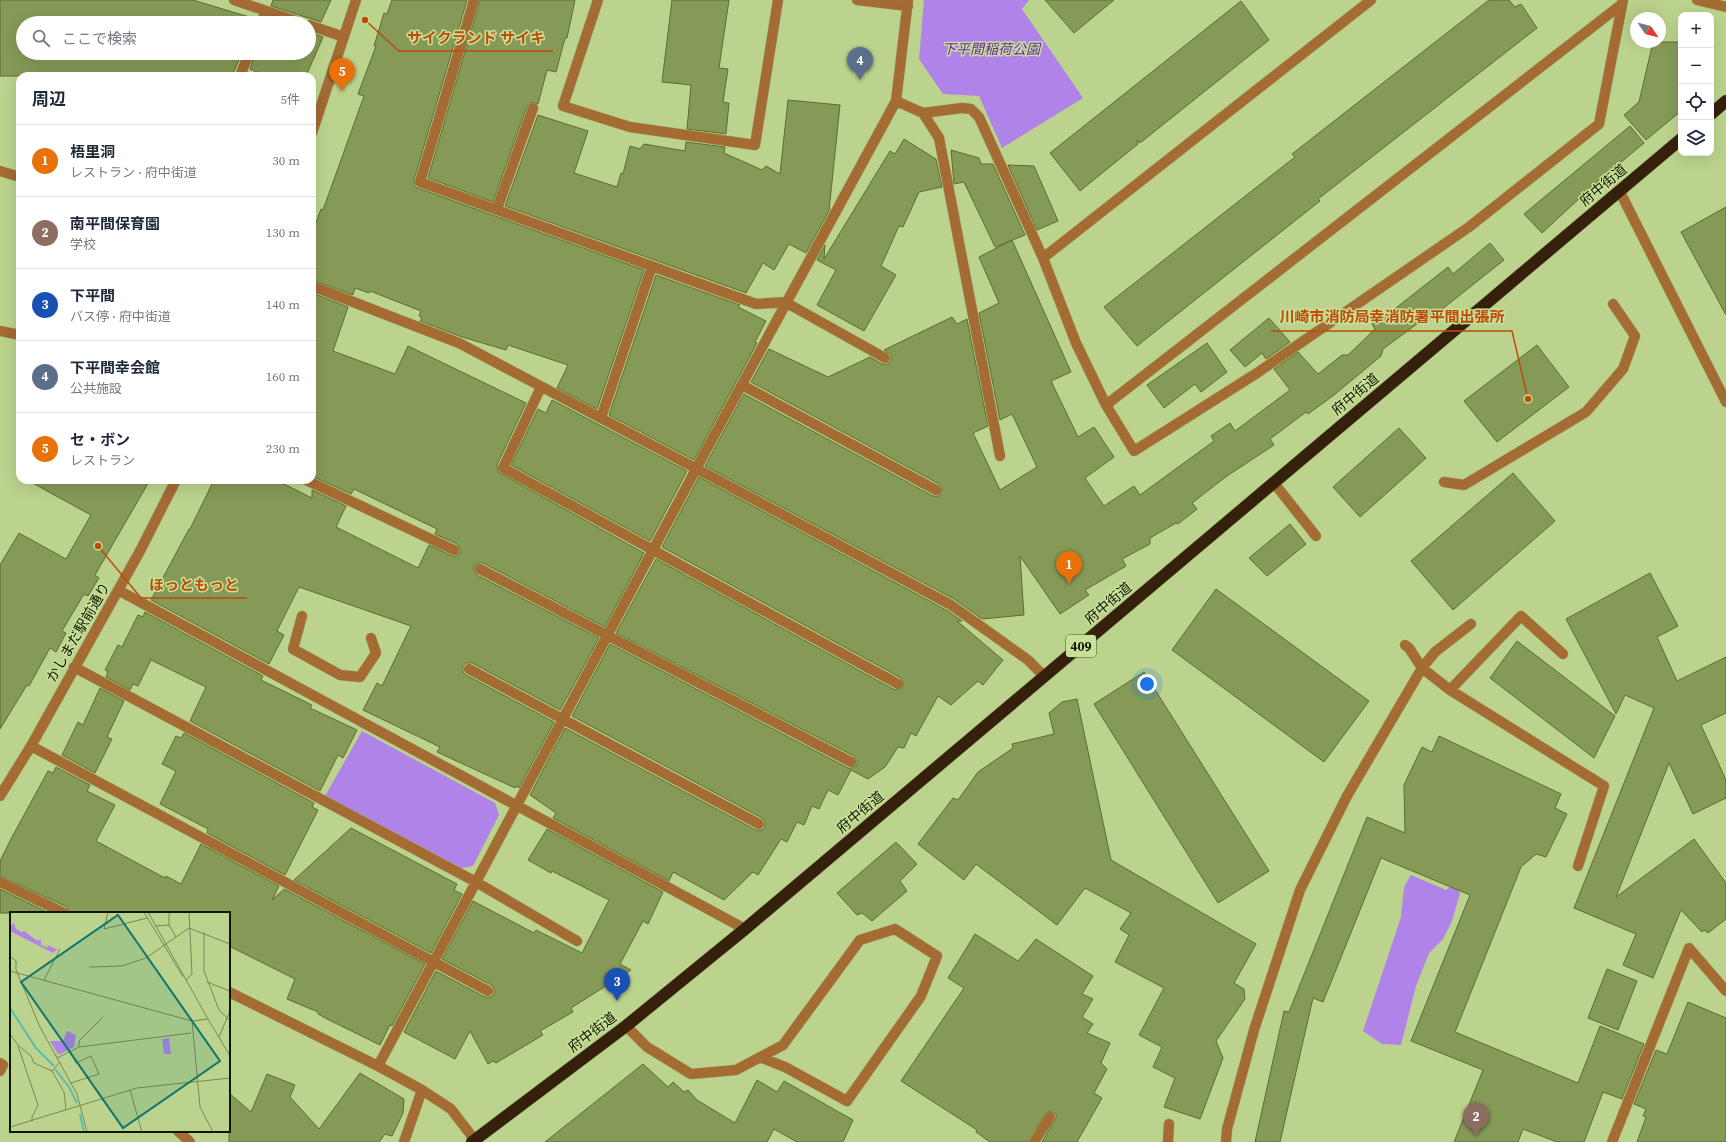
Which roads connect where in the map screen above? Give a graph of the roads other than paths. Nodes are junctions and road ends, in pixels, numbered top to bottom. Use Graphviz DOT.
graph roads {
  1 [pos="234,0"];
  2 [pos="356,0"];
  3 [pos="474,0"];
  4 [pos="598,0"];
  5 [pos="778,0"];
  6 [pos="857,0"];
  7 [pos="1371,0"];
  8 [pos="1697,0"];
  9 [pos="1622,2"];
  10 [pos="908,3"];
  11 [pos="1726,7"];
  12 [pos="266,11"];
  13 [pos="264,16"];
  14 [pos="281,16"];
  15 [pos="316,27"];
  16 [pos="344,37"];
  17 [pos="246,60"];
  18 [pos="242,72"];
  19 [pos="896,101"];
  20 [pos="1726,101"];
  21 [pos="533,108"];
  22 [pos="1714,111"];
  23 [pos="922,113"];
  24 [pos="316,121"];
  25 [pos="1678,141"];
  26 [pos="0,171"];
  27 [pos="16,176"];
  28 [pos="1619,190"];
  29 [pos="497,209"];
  30 [pos="1043,258"];
  31 [pos="652,266"];
  32 [pos="316,288"];
  33 [pos="785,302"];
  34 [pos="1614,304"];
  35 [pos="0,331"];
  36 [pos="16,334"];
  37 [pos="885,358"];
  38 [pos="742,385"];
  39 [pos="541,387"];
  40 [pos="1726,402"];
  41 [pos="1106,405"];
  42 [pos="601,418"];
  43 [pos="1000,456"];
  44 [pos="696,469"];
  45 [pos="1444,482"];
  46 [pos="1274,483"];
  47 [pos="174,484"];
  48 [pos="314,484"];
  49 [pos="936,490"];
  50 [pos="1316,536"];
  51 [pos="454,550"];
  52 [pos="654,551"];
  53 [pos="480,569"];
  54 [pos="118,590"];
  55 [pos="302,616"];
  56 [pos="1471,624"];
  57 [pos="608,635"];
  58 [pos="371,638"];
  59 [pos="1405,645"];
  60 [pos="1563,654"];
  61 [pos="74,667"];
  62 [pos="1422,668"];
  63 [pos="469,669"];
  64 [pos="1044,676"];
  65 [pos="898,684"];
  66 [pos="1450,690"];
  67 [pos="563,720"];
  68 [pos="30,746"];
  69 [pos="851,762"];
  70 [pos="0,796"];
  71 [pos="517,805"];
  72 [pos="759,824"];
  73 [pos="1578,866"];
  74 [pos="0,882"];
  75 [pos="476,882"];
  76 [pos="62,912"];
  77 [pos="745,929"];
  78 [pos="577,941"];
  79 [pos="433,961"];
  80 [pos="488,991"];
  81 [pos="1726,991"];
  82 [pos="230,992"];
  83 [pos="626,1026"];
  84 [pos="760,1057"];
  85 [pos="0,1063"];
  86 [pos="378,1066"];
  87 [pos="0,1071"];
  88 [pos="422,1090"];
  89 [pos="1050,1117"];
  90 [pos="1170,1124"];
  91 [pos="179,1132"];
  92 [pos="473,1141"];
  93 [pos="190,1142"];
  94 [pos="404,1142"];
  95 [pos="1034,1142"];
  96 [pos="1168,1142"];
  97 [pos="1226,1142"];
  98 [pos="1612,1142"];
  1 -- 12 [label="street"];
  2 -- 16 [label="street"];
  3 -- 29 [label="street"];
  4 -- 5 [label="street"];
  6 -- 10 [label="street"];
  7 -- 30 [label="street"];
  8 -- 11 [label="street"];
  9 -- 41 [label="street"];
  9 -- 41 [label="street"];
  10 -- 19 [label="street"];
  12 -- 13 [label="street"];
  12 -- 14 [label="street"];
  15 -- 16 [label="street"];
  16 -- 24 [label="street"];
  17 -- 18 [label="street"];
  19 -- 23 [label="street"];
  19 -- 33 [label="street"];
  20 -- 22 [label="highway"];
  21 -- 29 [label="street"];
  23 -- 30 [label="street"];
  23 -- 43 [label="street"];
  25 -- 28 [label="highway, 府中街道 / 409"];
  26 -- 27 [label="street"];
  28 -- 40 [label="street"];
  28 -- 46 [label="highway, 府中街道 / 409"];
  29 -- 31 [label="street"];
  30 -- 41 [label="street"];
  31 -- 33 [label="street"];
  31 -- 42 [label="street"];
  32 -- 39 [label="street"];
  33 -- 37 [label="street"];
  33 -- 38 [label="street"];
  34 -- 45 [label="street"];
  35 -- 36 [label="street"];
  38 -- 44 [label="street"];
  38 -- 49 [label="street"];
  39 -- 42 [label="street"];
  39 -- 52 [label="street"];
  42 -- 44 [label="street"];
  44 -- 52 [label="street"];
  44 -- 64 [label="street"];
  46 -- 50 [label="street"];
  46 -- 64 [label="highway, 府中街道 / 409"];
  47 -- 54 [label="street, かしまだ駅前通り"];
  48 -- 51 [label="street"];
  52 -- 57 [label="street"];
  52 -- 65 [label="street"];
  53 -- 57 [label="street"];
  54 -- 61 [label="street, かしまだ駅前通り"];
  54 -- 71 [label="street"];
  55 -- 58 [label="street"];
  56 -- 62 [label="street"];
  57 -- 67 [label="street"];
  57 -- 69 [label="street"];
  59 -- 62 [label="street"];
  60 -- 66 [label="street"];
  61 -- 68 [label="street, かしまだ駅前通り"];
  61 -- 75 [label="street"];
  62 -- 66 [label="street"];
  62 -- 97 [label="street"];
  63 -- 67 [label="street"];
  64 -- 77 [label="highway, 府中街道 / 409"];
  66 -- 73 [label="street"];
  67 -- 71 [label="street"];
  67 -- 72 [label="street"];
  68 -- 70 [label="street, かしまだ駅前通り"];
  68 -- 79 [label="street"];
  71 -- 75 [label="street"];
  71 -- 77 [label="street"];
  74 -- 76 [label="street"];
  75 -- 78 [label="street"];
  75 -- 79 [label="street"];
  77 -- 83 [label="highway, 府中街道 / 409"];
  79 -- 80 [label="street"];
  79 -- 86 [label="street"];
  81 -- 98 [label="street"];
  82 -- 86 [label="street"];
  83 -- 84 [label="street"];
  83 -- 92 [label="highway, 府中街道 / 409"];
  84 -- 84 [label="street"];
  85 -- 87 [label="street"];
  86 -- 88 [label="street"];
  88 -- 92 [label="street"];
  88 -- 94 [label="street"];
  89 -- 95 [label="street"];
  90 -- 96 [label="street"];
  91 -- 93 [label="street"];
}
